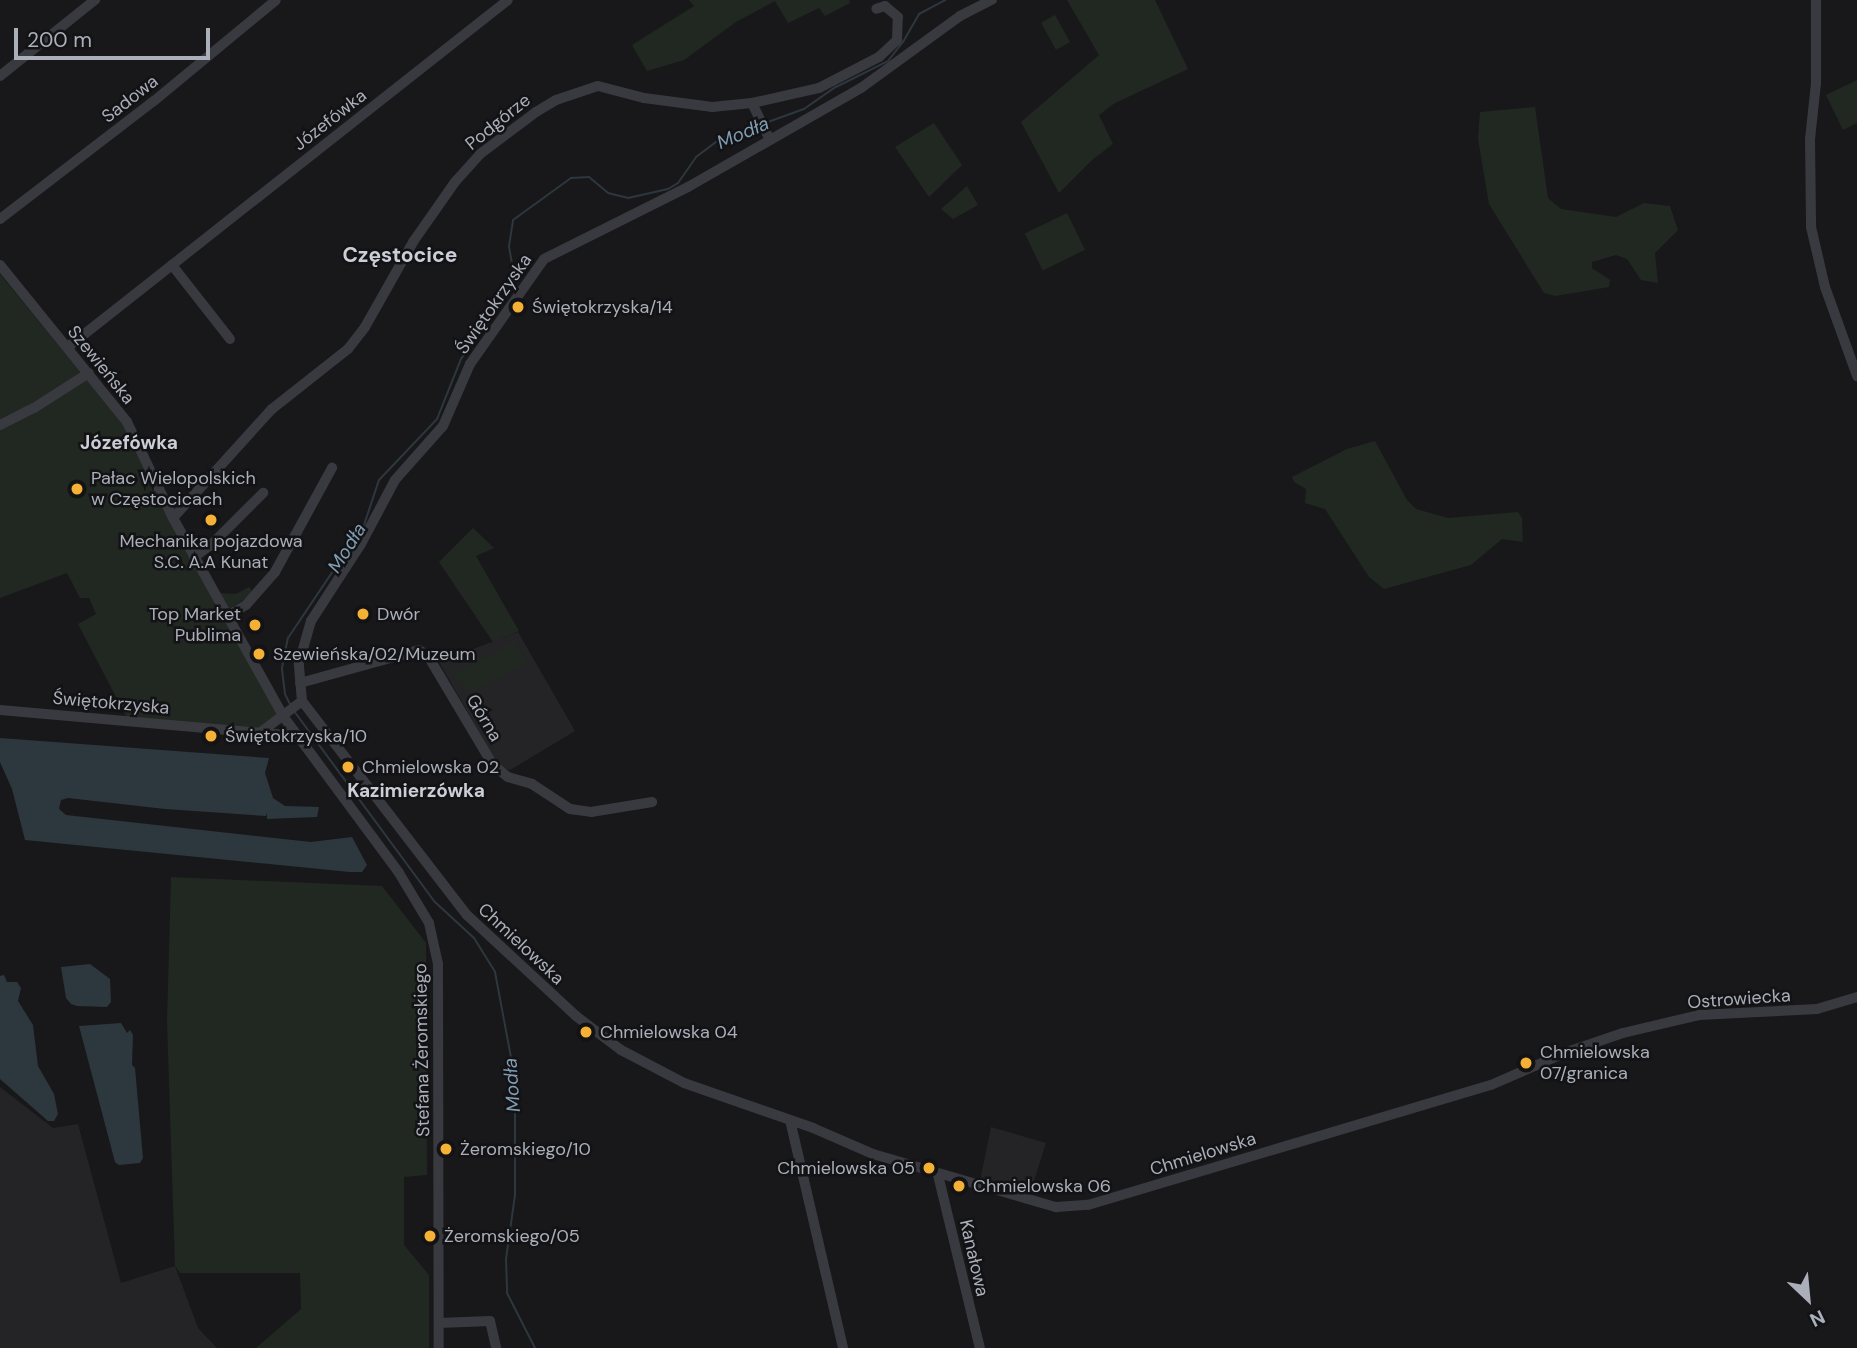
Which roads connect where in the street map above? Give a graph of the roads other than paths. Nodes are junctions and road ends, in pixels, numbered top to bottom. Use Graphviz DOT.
graph roads {
  1 [pos="95,0"];
  2 [pos="276,0"];
  3 [pos="508,0"];
  4 [pos="992,0"];
  5 [pos="1816,0"];
  6 [pos="876,9"];
  7 [pos="0,76"];
  8 [pos="752,103"];
  9 [pos="769,137"];
  10 [pos="0,219"];
  11 [pos="0,265"];
  12 [pos="172,265"];
  13 [pos="230,340"];
  14 [pos="68,347"];
  15 [pos="89,373"];
  16 [pos="1857,376"];
  17 [pos="0,425"];
  18 [pos="332,468"];
  19 [pos="262,493"];
  20 [pos="173,518"];
  21 [pos="194,556"];
  22 [pos="227,616"];
  23 [pos="300,683"];
  24 [pos="292,709"];
  25 [pos="0,710"];
  26 [pos="261,732"];
  27 [pos="295,736"];
  28 [pos="652,802"];
  29 [pos="1857,998"];
  30 [pos="1623,1033"];
  31 [pos="790,1120"];
  32 [pos="938,1175"];
  33 [pos="439,1323"];
  34 [pos="439,1348"];
  35 [pos="496,1348"];
  36 [pos="843,1348"];
  37 [pos="980,1348"];
  1 -- 7 [label="street"];
  2 -- 10 [label="street, Sadowa"];
  3 -- 12 [label="street, Józefówka"];
  4 -- 9 [label="street, Świętokrzyska"];
  5 -- 16 [label="street"];
  6 -- 8 [label="street, Podgórze"];
  8 -- 9 [label="street"];
  8 -- 20 [label="street, Podgórze"];
  9 -- 23 [label="street, Świętokrzyska"];
  11 -- 14 [label="street, Szewieńska"];
  12 -- 13 [label="street"];
  12 -- 14 [label="street, Józefówka"];
  14 -- 15 [label="street, Szewieńska"];
  15 -- 17 [label="street"];
  15 -- 20 [label="street, Szewieńska"];
  18 -- 22 [label="street"];
  19 -- 21 [label="street"];
  20 -- 21 [label="street, Szewieńska"];
  21 -- 22 [label="street, Szewieńska"];
  22 -- 24 [label="street, Szewieńska"];
  23 -- 24 [label="street, Świętokrzyska"];
  23 -- 28 [label="street, Górna"];
  24 -- 26 [label="street"];
  24 -- 27 [label="street, Stefana Żeromskiego"];
  24 -- 31 [label="street, Chmielowska"];
  25 -- 26 [label="street, Świętokrzyska"];
  26 -- 27 [label="street, Świętokrzyska"];
  27 -- 33 [label="street, Stefana Żeromskiego"];
  29 -- 30 [label="street, Ostrowiecka"];
  30 -- 32 [label="street, Chmielowska"];
  31 -- 32 [label="street, Chmielowska"];
  31 -- 36 [label="street"];
  32 -- 37 [label="street, Kanałowa"];
  33 -- 34 [label="street, Stefana Żeromskiego"];
  33 -- 35 [label="street"];
}
